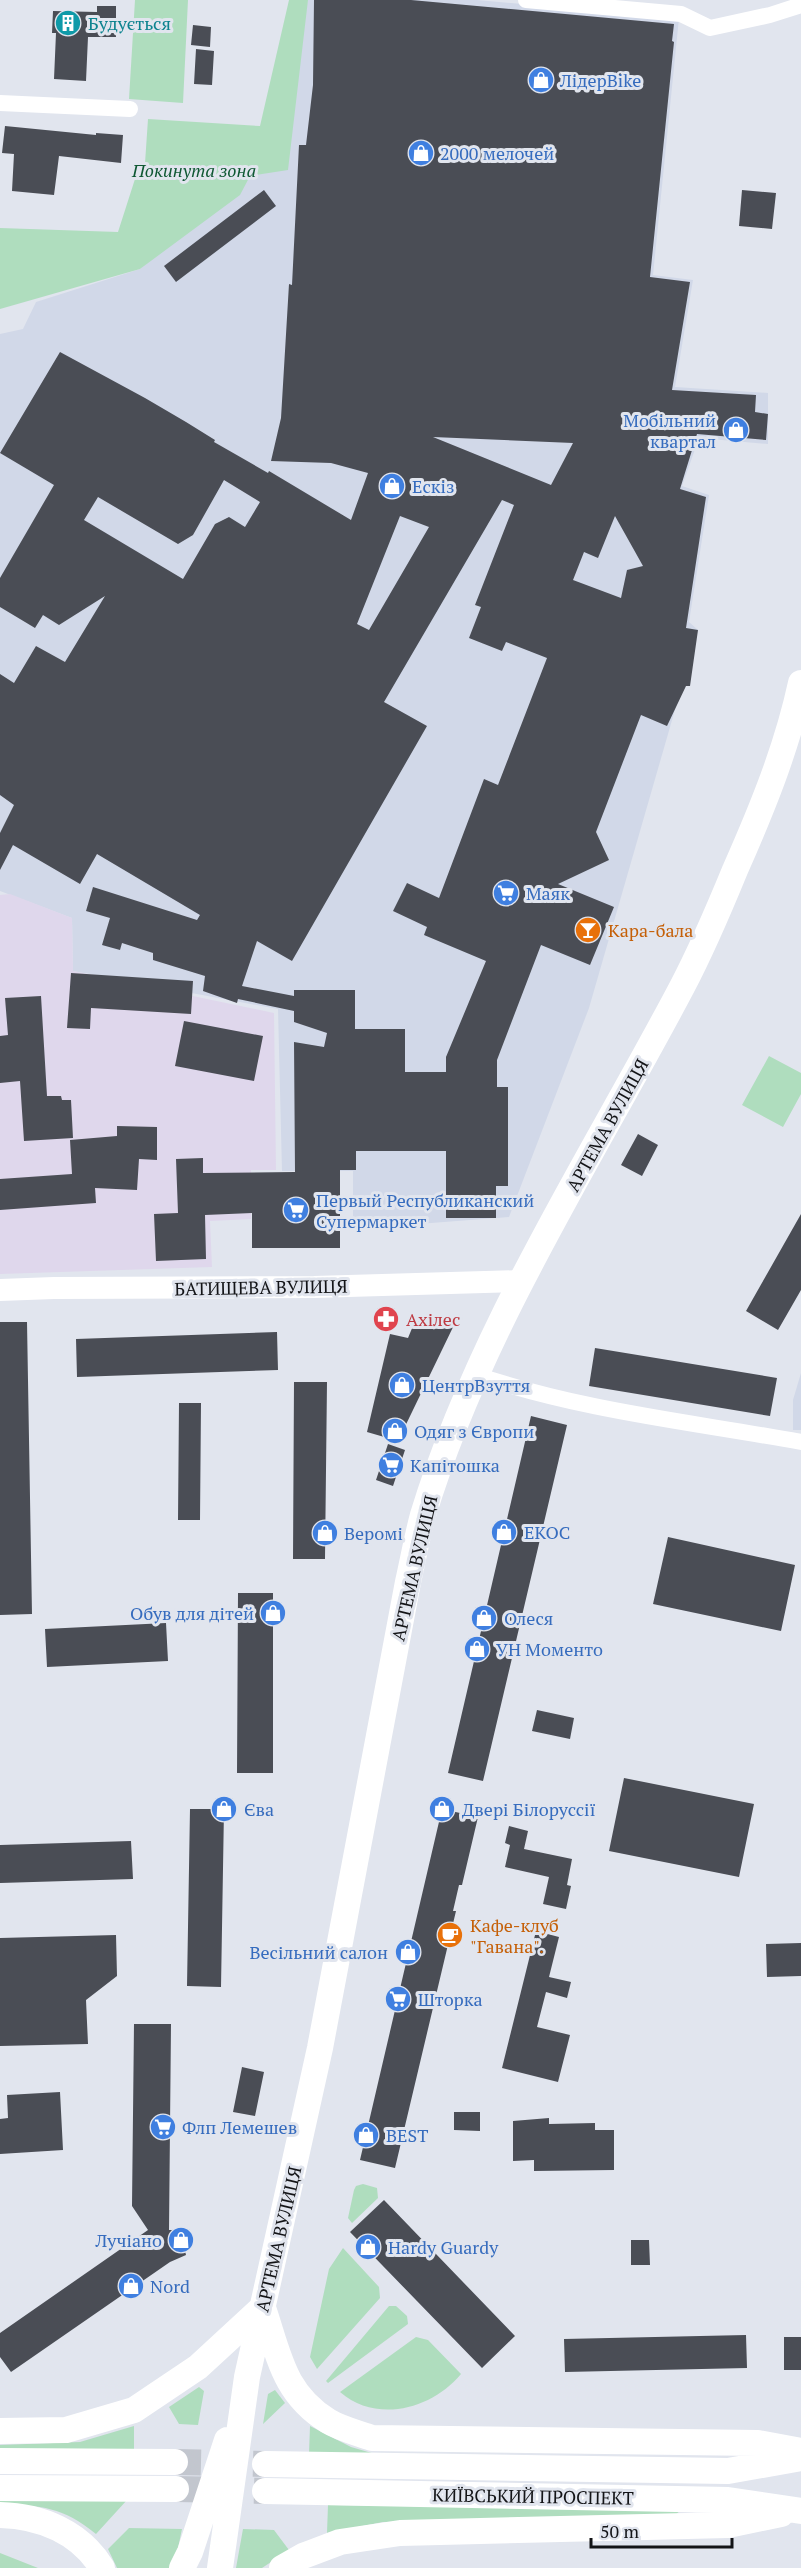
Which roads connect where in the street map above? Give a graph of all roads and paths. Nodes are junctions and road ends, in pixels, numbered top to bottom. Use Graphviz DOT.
graph roads {
  1 [pos="526,0"];
  2 [pos="801,5"];
  3 [pos="0,103"];
  4 [pos="129,109"];
  5 [pos="801,683"];
  6 [pos="522,1281"];
  7 [pos="0,1290"];
  8 [pos="477,1375"];
  9 [pos="801,1442"];
  10 [pos="263,2307"];
  11 [pos="248,2377"];
  12 [pos="0,2431"];
  13 [pos="801,2451"];
  14 [pos="801,2458"];
  15 [pos="0,2461"];
  16 [pos="176,2462"];
  17 [pos="265,2464"];
  18 [pos="0,2488"];
  19 [pos="176,2489"];
  20 [pos="265,2491"];
  21 [pos="799,2511"];
  22 [pos="0,2515"];
  23 [pos="102,2568"];
  24 [pos="182,2568"];
  25 [pos="220,2568"];
  26 [pos="282,2568"];
  1 -- 2 [label="street"];
  3 -- 4 [label="street"];
  5 -- 6 [label="main road, АРТЕМА ВУЛИЦЯ"];
  6 -- 7 [label="street, БАТИЩЕВА ВУЛИЦЯ"];
  6 -- 8 [label="main road, АРТЕМА ВУЛИЦЯ"];
  8 -- 9 [label="street"];
  8 -- 10 [label="main road, АРТЕМА ВУЛИЦЯ"];
  10 -- 11 [label="main road, АРТЕМА ВУЛИЦЯ"];
  10 -- 12 [label="main road"];
  10 -- 13 [label="main road"];
  11 -- 24 [label="main road, АРТЕМА ВУЛИЦЯ"];
  11 -- 25 [label="main road, АРТЕМА ВУЛИЦЯ"];
  14 -- 17 [label="main road, КИЇВСЬКИЙ ПРОСПЕКТ"];
  15 -- 16 [label="main road"];
  18 -- 19 [label="main road"];
  20 -- 21 [label="main road, КИЇВСЬКИЙ ПРОСПЕКТ"];
  21 -- 26 [label="main road"];
  22 -- 23 [label="main road"];
}
